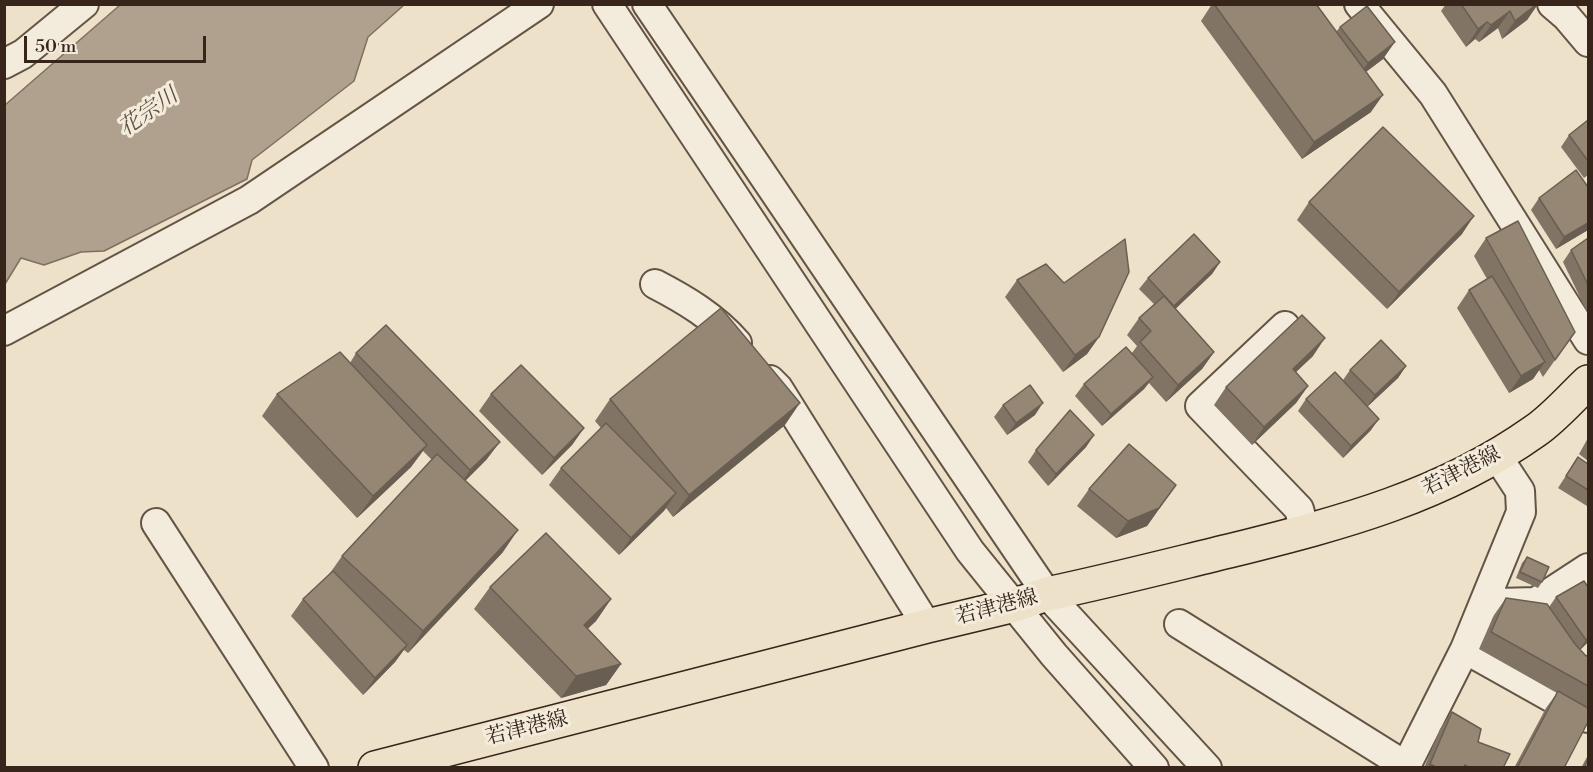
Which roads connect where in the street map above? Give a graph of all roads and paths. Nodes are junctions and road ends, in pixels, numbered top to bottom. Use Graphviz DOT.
graph roads {
  1 [pos="84,4"];
  2 [pos="539,4"];
  3 [pos="607,4"];
  4 [pos="647,4"];
  5 [pos="1359,4"];
  6 [pos="1552,4"];
  7 [pos="1588,42"];
  8 [pos="4,64"];
  9 [pos="655,284"];
  10 [pos="1285,327"];
  11 [pos="4,331"];
  12 [pos="1588,340"];
  13 [pos="1588,382"];
  14 [pos="1497,456"];
  15 [pos="156,523"];
  16 [pos="1305,532"];
  17 [pos="1588,568"];
  18 [pos="1047,594"];
  19 [pos="1483,603"];
  20 [pos="1015,605"];
  21 [pos="1179,624"];
  22 [pos="927,626"];
  23 [pos="1465,649"];
  24 [pos="1588,718"];
  25 [pos="1405,767"];
  26 [pos="314,768"];
  27 [pos="375,768"];
  28 [pos="1154,768"];
  29 [pos="1207,768"];
  1 -- 8 [label="street"];
  2 -- 11 [label="street"];
  3 -- 20 [label="street"];
  4 -- 18 [label="street"];
  5 -- 12 [label="street"];
  6 -- 7 [label="street"];
  9 -- 22 [label="street"];
  10 -- 16 [label="street"];
  13 -- 14 [label="main road, 若津港線"];
  14 -- 16 [label="main road, 若津港線"];
  14 -- 19 [label="street"];
  15 -- 26 [label="street"];
  16 -- 18 [label="main road, 若津港線"];
  17 -- 19 [label="street"];
  18 -- 20 [label="main road, 若津港線"];
  18 -- 29 [label="street"];
  19 -- 23 [label="street"];
  20 -- 22 [label="main road, 若津港線"];
  20 -- 28 [label="street"];
  21 -- 25 [label="street"];
  22 -- 27 [label="main road, 若津港線"];
  23 -- 24 [label="street"];
  23 -- 25 [label="street"];
}
